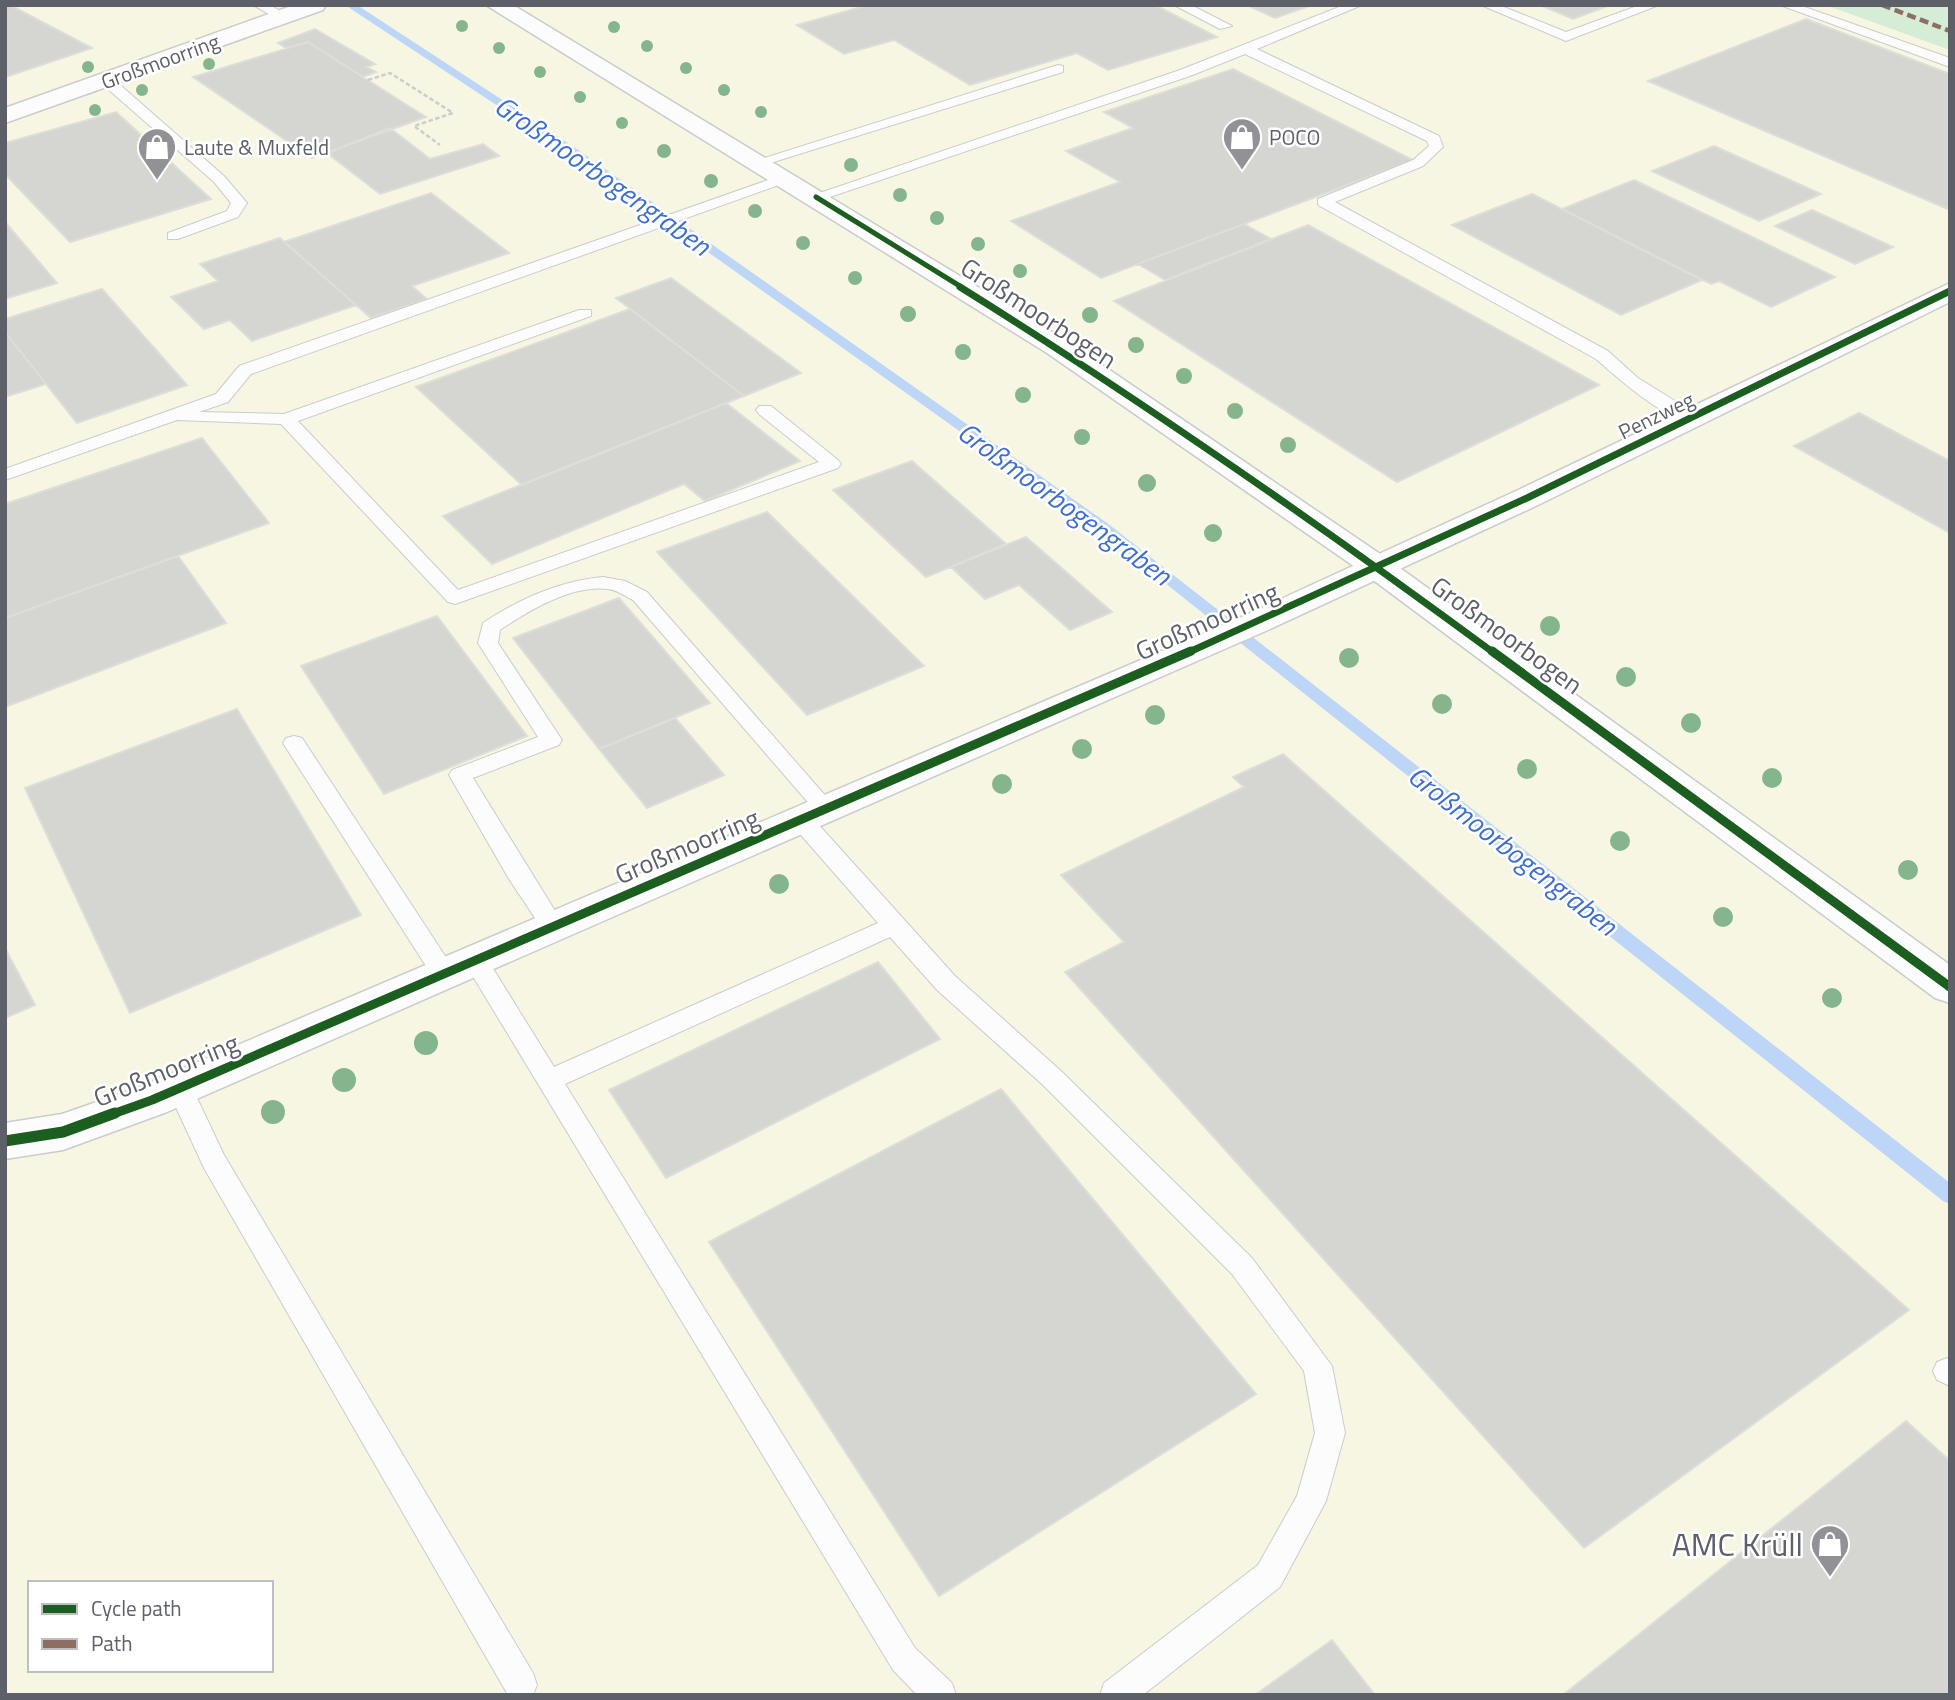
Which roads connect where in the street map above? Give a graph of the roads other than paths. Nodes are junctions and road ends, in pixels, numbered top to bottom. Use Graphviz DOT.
graph roads {
  1 [pos="259,5"];
  2 [pos="497,5"];
  3 [pos="1180,5"];
  4 [pos="1356,5"];
  5 [pos="1487,5"];
  6 [pos="1653,5"];
  7 [pos="1786,5"];
  8 [pos="314,6"];
  9 [pos="284,16"];
  10 [pos="1225,26"];
  11 [pos="1244,48"];
  12 [pos="1950,63"];
  13 [pos="1058,69"];
  14 [pos="106,80"];
  15 [pos="5,116"];
  16 [pos="759,162"];
  17 [pos="785,178"];
  18 [pos="816,197"];
  19 [pos="645,228"];
  20 [pos="173,236"];
  21 [pos="1950,291"];
  22 [pos="585,313"];
  23 [pos="765,410"];
  24 [pos="174,417"];
  25 [pos="1690,418"];
  26 [pos="286,419"];
  27 [pos="5,475"];
  28 [pos="1377,567"];
  29 [pos="294,743"];
  30 [pos="814,814"];
  31 [pos="894,926"];
  32 [pos="553,927"];
  33 [pos="459,967"];
  34 [pos="1950,988"];
  35 [pos="549,1080"];
  36 [pos="180,1088"];
  37 [pos="5,1141"];
  38 [pos="521,1685"];
  39 [pos="940,1695"];
  40 [pos="1116,1695"];
  1 -- 9 [label="lane"];
  2 -- 16 [label="street, Großmoorbogen"];
  3 -- 10 [label="lane"];
  4 -- 11 [label="lane"];
  5 -- 6 [label="lane"];
  7 -- 12 [label="lane"];
  8 -- 9 [label="street, Großmoorring"];
  9 -- 14 [label="street, Großmoorring"];
  11 -- 18 [label="lane"];
  11 -- 25 [label="lane"];
  13 -- 16 [label="lane"];
  14 -- 15 [label="street, Großmoorring"];
  14 -- 20 [label="lane"];
  16 -- 17 [label="street, Großmoorbogen"];
  17 -- 18 [label="street, Großmoorbogen"];
  17 -- 19 [label="lane"];
  18 -- 28 [label="street, Großmoorbogen"];
  19 -- 24 [label="lane"];
  21 -- 25 [label="street, Penzweg"];
  22 -- 26 [label="lane"];
  23 -- 26 [label="lane"];
  24 -- 26 [label="lane"];
  24 -- 27 [label="lane"];
  25 -- 28 [label="street, Penzweg"];
  28 -- 30 [label="street, Großmoorring"];
  28 -- 34 [label="street, Großmoorbogen"];
  29 -- 33 [label="lane"];
  30 -- 31 [label="lane"];
  30 -- 32 [label="street, Großmoorring"];
  30 -- 32 [label="lane"];
  31 -- 35 [label="lane"];
  31 -- 40 [label="lane"];
  32 -- 33 [label="street, Großmoorring"];
  33 -- 35 [label="lane"];
  33 -- 36 [label="street, Großmoorring"];
  35 -- 39 [label="lane"];
  36 -- 37 [label="street, Großmoorring"];
  36 -- 38 [label="lane"];
}
